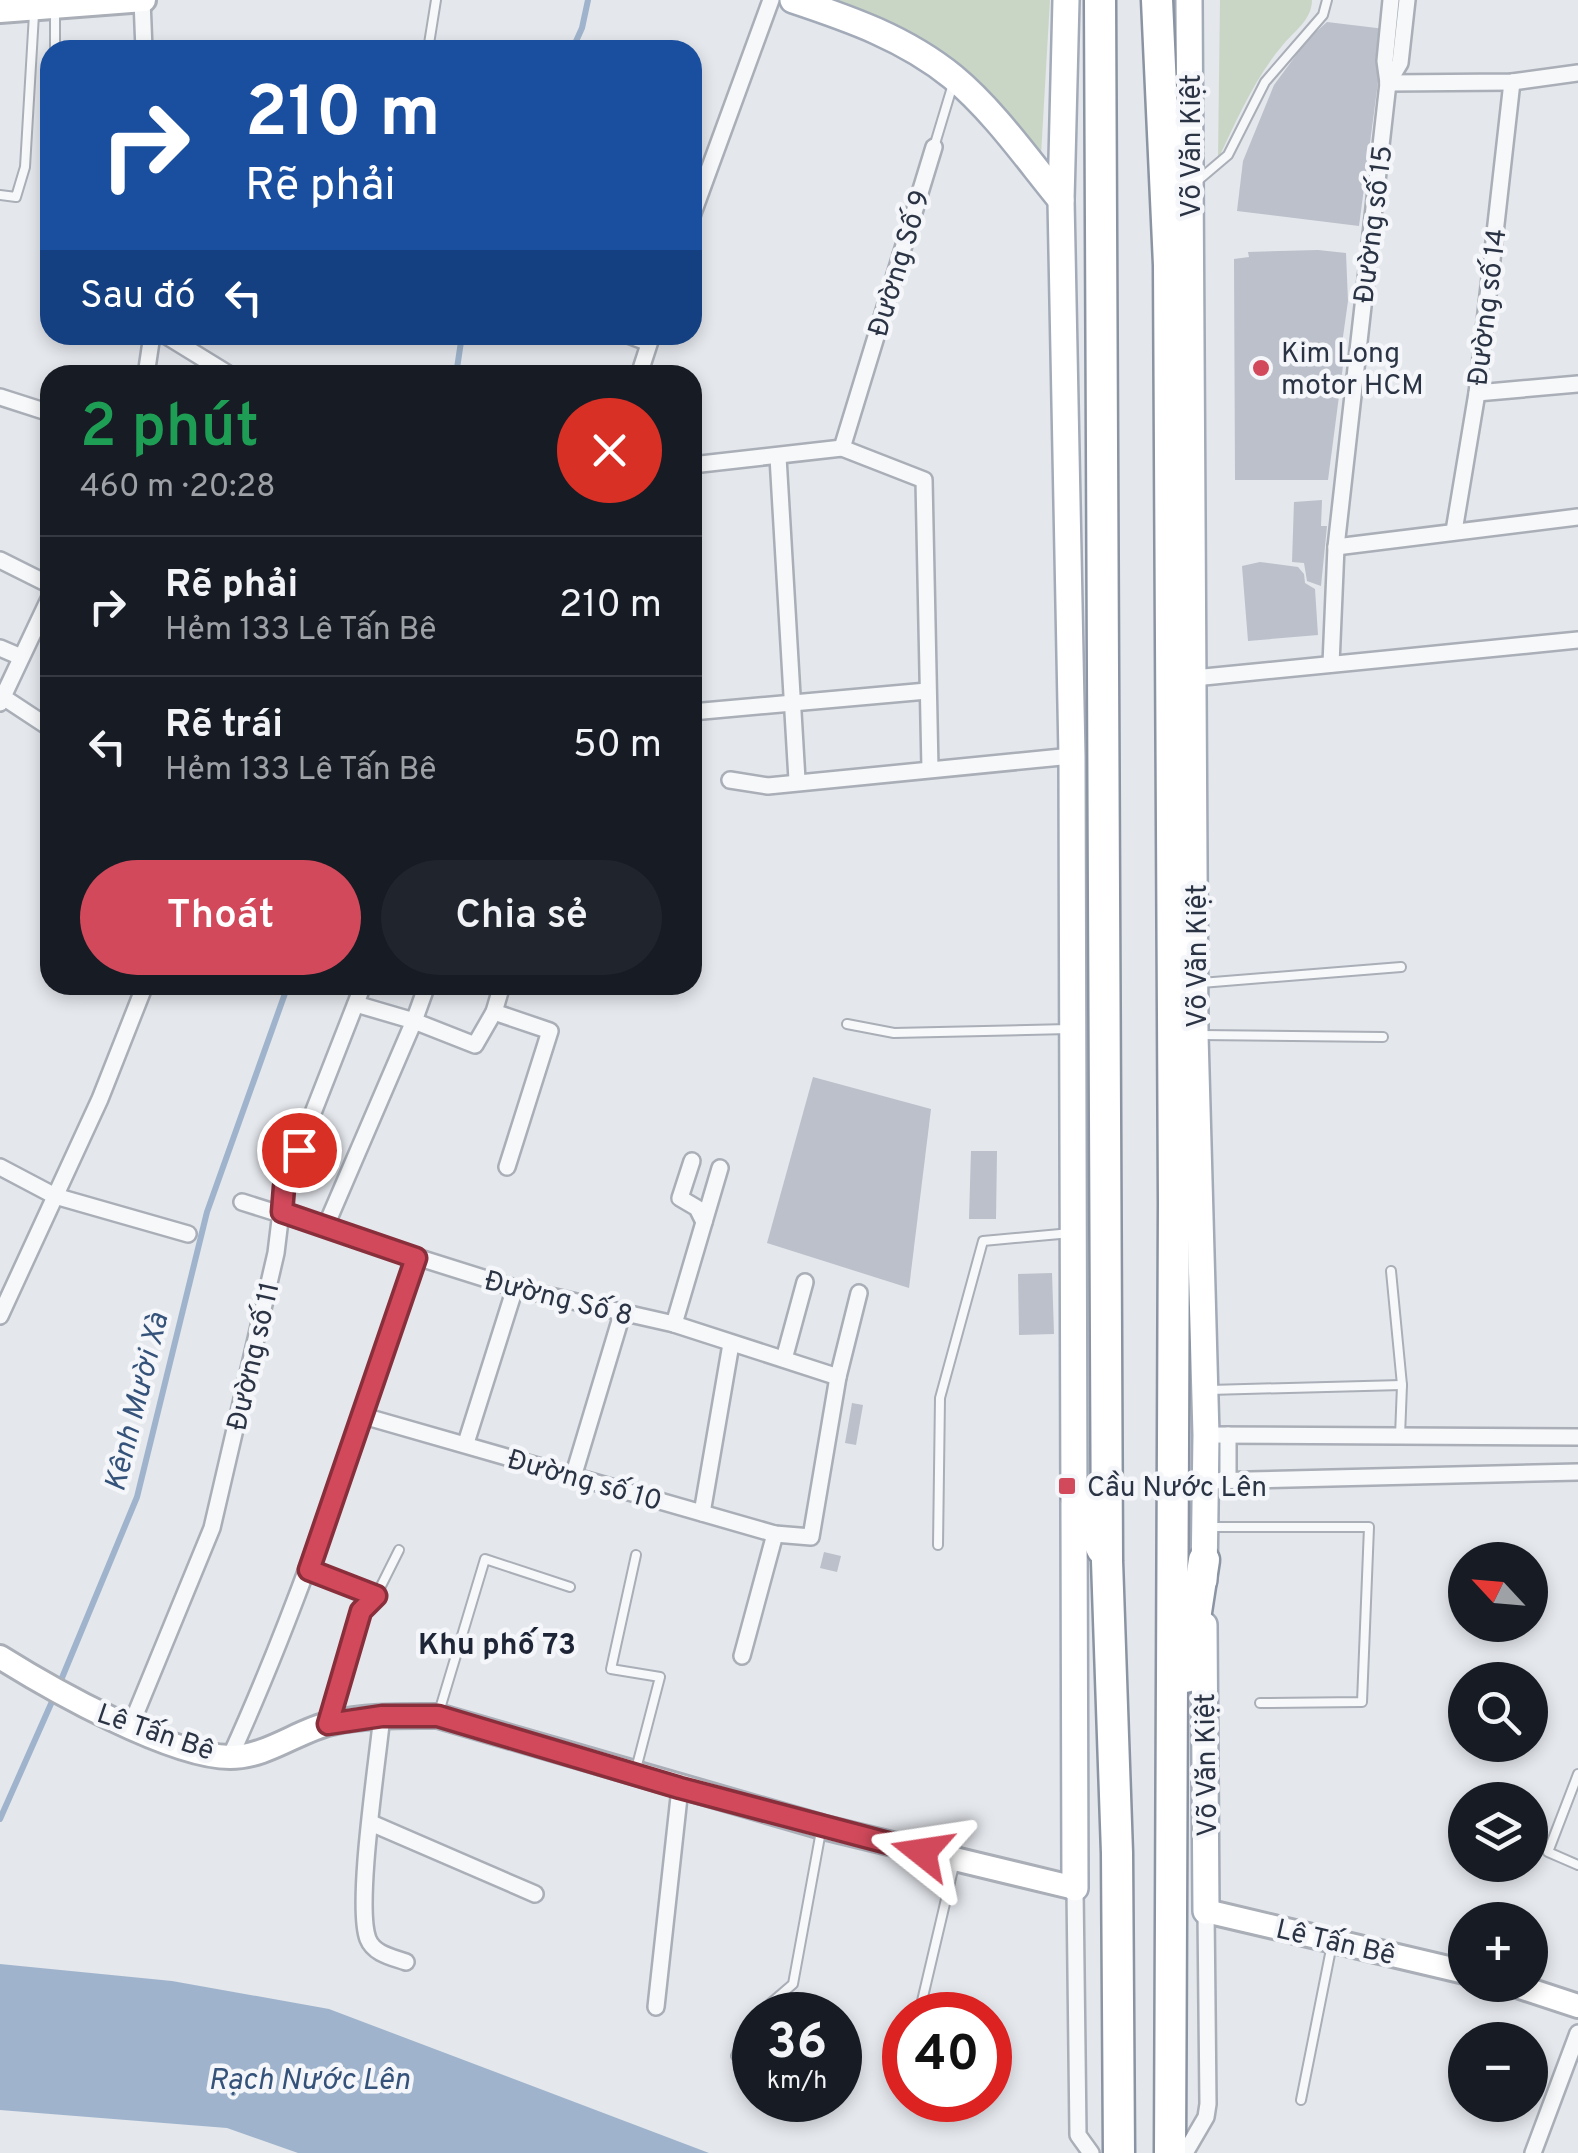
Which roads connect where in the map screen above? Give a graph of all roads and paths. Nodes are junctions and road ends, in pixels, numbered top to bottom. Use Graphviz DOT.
graph roads {
  1 [pos="143,0"];
  2 [pos="436,0"];
  3 [pos="770,0"];
  4 [pos="792,0"];
  5 [pos="1066,0"];
  6 [pos="1100,0"];
  7 [pos="1156,0"];
  8 [pos="1189,0"];
  9 [pos="1327,0"];
  10 [pos="1391,0"];
  11 [pos="1408,0"];
  12 [pos="94,2"];
  13 [pos="2,7"];
  14 [pos="45,8"];
  15 [pos="41,40"];
  16 [pos="52,40"];
  17 [pos="144,40"];
  18 [pos="430,40"];
  19 [pos="40,46"];
  20 [pos="1578,73"];
  21 [pos="954,78"];
  22 [pos="1512,82"];
  23 [pos="1388,83"];
  24 [pos="934,146"];
  25 [pos="702,188"];
  26 [pos="1190,188"];
  27 [pos="0,195"];
  28 [pos="1061,200"];
  29 [pos="181,345"];
  30 [pos="214,365"];
  31 [pos="1578,384"];
  32 [pos="1477,392"];
  33 [pos="0,397"];
  34 [pos="40,410"];
  35 [pos="842,448"];
  36 [pos="778,457"];
  37 [pos="702,465"];
  38 [pos="1578,516"];
  39 [pos="1454,531"];
  40 [pos="1336,546"];
  41 [pos="0,560"];
  42 [pos="40,581"];
  43 [pos="40,618"];
  44 [pos="1578,640"];
  45 [pos="0,648"];
  46 [pos="21,658"];
  47 [pos="1330,664"];
  48 [pos="1194,678"];
  49 [pos="927,692"];
  50 [pos="1,700"];
  51 [pos="794,701"];
  52 [pos="702,711"];
  53 [pos="40,722"];
  54 [pos="1072,756"];
  55 [pos="930,770"];
  56 [pos="730,780"];
  57 [pos="798,780"];
  58 [pos="1401,967"];
  59 [pos="1196,984"];
  60 [pos="141,995"];
  61 [pos="359,995"];
  62 [pos="423,995"];
  63 [pos="499,995"];
  64 [pos="356,1004"];
  65 [pos="494,1012"];
  66 [pos="414,1021"];
  67 [pos="847,1024"];
  68 [pos="1074,1029"];
  69 [pos="1196,1035"];
  70 [pos="1382,1037"];
  71 [pos="692,1161"];
  72 [pos="507,1167"];
  73 [pos="0,1168"];
  74 [pos="720,1168"];
  75 [pos="56,1196"];
  76 [pos="242,1202"];
  77 [pos="282,1212"];
  78 [pos="704,1222"];
  79 [pos="325,1228"];
  80 [pos="1076,1233"];
  81 [pos="188,1234"];
  82 [pos="416,1258"];
  83 [pos="1392,1272"];
  84 [pos="804,1282"];
  85 [pos="515,1288"];
  86 [pos="859,1293"];
  87 [pos="2,1304"];
  88 [pos="622,1314"];
  89 [pos="674,1324"];
  90 [pos="731,1344"];
  91 [pos="784,1358"];
  92 [pos="838,1377"];
  93 [pos="1402,1385"];
  94 [pos="1205,1390"];
  95 [pos="360,1415"];
  96 [pos="1217,1435"];
  97 [pos="1400,1436"];
  98 [pos="1578,1437"];
  99 [pos="466,1443"];
  100 [pos="1578,1472"];
  101 [pos="572,1477"];
  102 [pos="1216,1480"];
  103 [pos="1076,1490"];
  104 [pos="702,1513"];
  105 [pos="1205,1527"];
  106 [pos="775,1534"];
  107 [pos="938,1545"];
  108 [pos="399,1550"];
  109 [pos="636,1555"];
  110 [pos="1204,1560"];
  111 [pos="1108,1561"];
  112 [pos="309,1570"];
  113 [pos="570,1587"];
  114 [pos="376,1596"];
  115 [pos="742,1656"];
  116 [pos="0,1657"];
  117 [pos="1260,1703"];
  118 [pos="382,1716"];
  119 [pos="438,1716"];
  120 [pos="328,1724"];
  121 [pos="131,1725"];
  122 [pos="230,1757"];
  123 [pos="635,1774"];
  124 [pos="1578,1774"];
  125 [pos="680,1788"];
  126 [pos="1170,1788"];
  127 [pos="372,1823"];
  128 [pos="822,1827"];
  129 [pos="955,1861"];
  130 [pos="1578,1866"];
  131 [pos="1076,1888"];
  132 [pos="536,1894"];
  133 [pos="1206,1911"];
  134 [pos="1333,1940"];
  135 [pos="406,1962"];
  136 [pos="1448,1968"];
  137 [pos="783,1992"];
  138 [pos="924,1992"];
  139 [pos="1548,1996"];
  140 [pos="1578,2006"];
  141 [pos="656,2008"];
  142 [pos="1578,2033"];
  143 [pos="1302,2100"];
  144 [pos="1091,2153"];
  145 [pos="1119,2153"];
  146 [pos="1170,2153"];
  147 [pos="1185,2153"];
  148 [pos="1533,2153"];
  1 -- 12 [label="street"];
  1 -- 17 [label="street"];
  2 -- 18 [label="lane"];
  3 -- 25 [label="street"];
  4 -- 21 [label="main road"];
  5 -- 28 [label="main road"];
  6 -- 111 [label="highway"];
  7 -- 126 [label="highway, Võ Văn Kiệt"];
  8 -- 26 [label="main road, Võ Văn Kiệt"];
  9 -- 26 [label="lane"];
  10 -- 23 [label="street, Đường số 15"];
  11 -- 23 [label="street, Đường số 15"];
  12 -- 14 [label="street"];
  13 -- 14 [label="street"];
  14 -- 15 [label="lane"];
  14 -- 16 [label="lane"];
  19 -- 27 [label="lane"];
  20 -- 22 [label="street"];
  21 -- 24 [label="lane, Đường Số 9"];
  21 -- 28 [label="main road"];
  22 -- 23 [label="street"];
  22 -- 32 [label="street, Đường số 14"];
  23 -- 40 [label="street, Đường số 15"];
  24 -- 35 [label="street, Đường Số 9"];
  26 -- 48 [label="main road, Võ Văn Kiệt"];
  28 -- 54 [label="main road"];
  29 -- 30 [label="street"];
  31 -- 32 [label="street"];
  32 -- 39 [label="street, Đường số 14"];
  33 -- 34 [label="street"];
  35 -- 36 [label="street"];
  35 -- 49 [label="street"];
  36 -- 37 [label="street"];
  36 -- 51 [label="street"];
  38 -- 39 [label="street"];
  39 -- 40 [label="street"];
  40 -- 47 [label="street, Đường số 15"];
  41 -- 42 [label="street"];
  43 -- 46 [label="street"];
  44 -- 47 [label="street"];
  45 -- 46 [label="street"];
  46 -- 50 [label="street"];
  47 -- 48 [label="street"];
  48 -- 59 [label="main road, Võ Văn Kiệt"];
  49 -- 51 [label="street"];
  49 -- 55 [label="street"];
  50 -- 53 [label="street"];
  51 -- 52 [label="street"];
  51 -- 57 [label="street"];
  54 -- 55 [label="street"];
  54 -- 68 [label="main road"];
  55 -- 57 [label="street"];
  56 -- 57 [label="street"];
  58 -- 59 [label="lane"];
  59 -- 69 [label="main road, Võ Văn Kiệt"];
  60 -- 75 [label="street"];
  61 -- 64 [label="street, Đường số 11"];
  62 -- 66 [label="street"];
  63 -- 65 [label="street"];
  64 -- 66 [label="street"];
  64 -- 77 [label="street, Đường số 11"];
  65 -- 66 [label="street"];
  65 -- 72 [label="street"];
  66 -- 79 [label="street"];
  67 -- 68 [label="lane"];
  68 -- 80 [label="main road"];
  69 -- 70 [label="lane"];
  69 -- 94 [label="main road, Võ Văn Kiệt"];
  71 -- 78 [label="street"];
  73 -- 75 [label="street"];
  74 -- 78 [label="street"];
  75 -- 81 [label="street"];
  75 -- 87 [label="street"];
  76 -- 77 [label="street, Đường Số 8"];
  77 -- 79 [label="street, Đường Số 8"];
  77 -- 121 [label="street, Đường số 11"];
  78 -- 89 [label="street"];
  79 -- 82 [label="street, Đường Số 8"];
  80 -- 103 [label="main road"];
  80 -- 107 [label="lane"];
  82 -- 85 [label="street, Đường Số 8"];
  82 -- 95 [label="street"];
  83 -- 93 [label="lane"];
  84 -- 91 [label="street"];
  85 -- 88 [label="street, Đường Số 8"];
  85 -- 99 [label="street"];
  86 -- 92 [label="street"];
  88 -- 89 [label="street, Đường Số 8"];
  88 -- 101 [label="street"];
  89 -- 90 [label="street, Đường Số 8"];
  90 -- 91 [label="street, Đường Số 8"];
  90 -- 104 [label="street"];
  91 -- 92 [label="street, Đường Số 8"];
  92 -- 106 [label="street, Đường số 10"];
  93 -- 94 [label="lane"];
  93 -- 97 [label="lane"];
  94 -- 96 [label="main road, Võ Văn Kiệt"];
  95 -- 99 [label="street, Đường số 10"];
  95 -- 112 [label="street"];
  96 -- 97 [label="street"];
  96 -- 102 [label="main road, Võ Văn Kiệt"];
  97 -- 98 [label="street"];
  99 -- 101 [label="street, Đường số 10"];
  100 -- 102 [label="street"];
  101 -- 104 [label="street, Đường số 10"];
  102 -- 105 [label="main road, Võ Văn Kiệt"];
  103 -- 111 [label="highway"];
  103 -- 131 [label="main road"];
  104 -- 106 [label="street, Đường số 10"];
  105 -- 110 [label="main road, Võ Văn Kiệt"];
  105 -- 117 [label="lane"];
  106 -- 115 [label="street"];
  108 -- 114 [label="lane"];
  109 -- 123 [label="lane"];
  110 -- 126 [label="highway"];
  110 -- 133 [label="main road, Võ Văn Kiệt"];
  111 -- 145 [label="highway"];
  112 -- 114 [label="lane"];
  112 -- 122 [label="street"];
  113 -- 119 [label="lane"];
  114 -- 120 [label="lane"];
  116 -- 121 [label="street, Lê Tấn Bê"];
  118 -- 119 [label="street, Lê Tấn Bê"];
  118 -- 120 [label="street, Lê Tấn Bê"];
  118 -- 127 [label="street"];
  119 -- 123 [label="street, Lê Tấn Bê"];
  120 -- 122 [label="street, Lê Tấn Bê"];
  121 -- 122 [label="street, Lê Tấn Bê"];
  123 -- 125 [label="street, Lê Tấn Bê"];
  124 -- 130 [label="lane"];
  125 -- 128 [label="street, Lê Tấn Bê"];
  125 -- 141 [label="street"];
  126 -- 146 [label="highway, Võ Văn Kiệt"];
  127 -- 132 [label="street"];
  127 -- 135 [label="street"];
  128 -- 129 [label="street, Lê Tấn Bê"];
  128 -- 137 [label="lane"];
  129 -- 131 [label="street, Lê Tấn Bê"];
  129 -- 138 [label="lane"];
  131 -- 144 [label="street"];
  133 -- 134 [label="street, Lê Tấn Bê"];
  133 -- 147 [label="street"];
  134 -- 136 [label="street, Lê Tấn Bê"];
  134 -- 143 [label="lane"];
  139 -- 140 [label="street"];
  142 -- 148 [label="street"];
}
